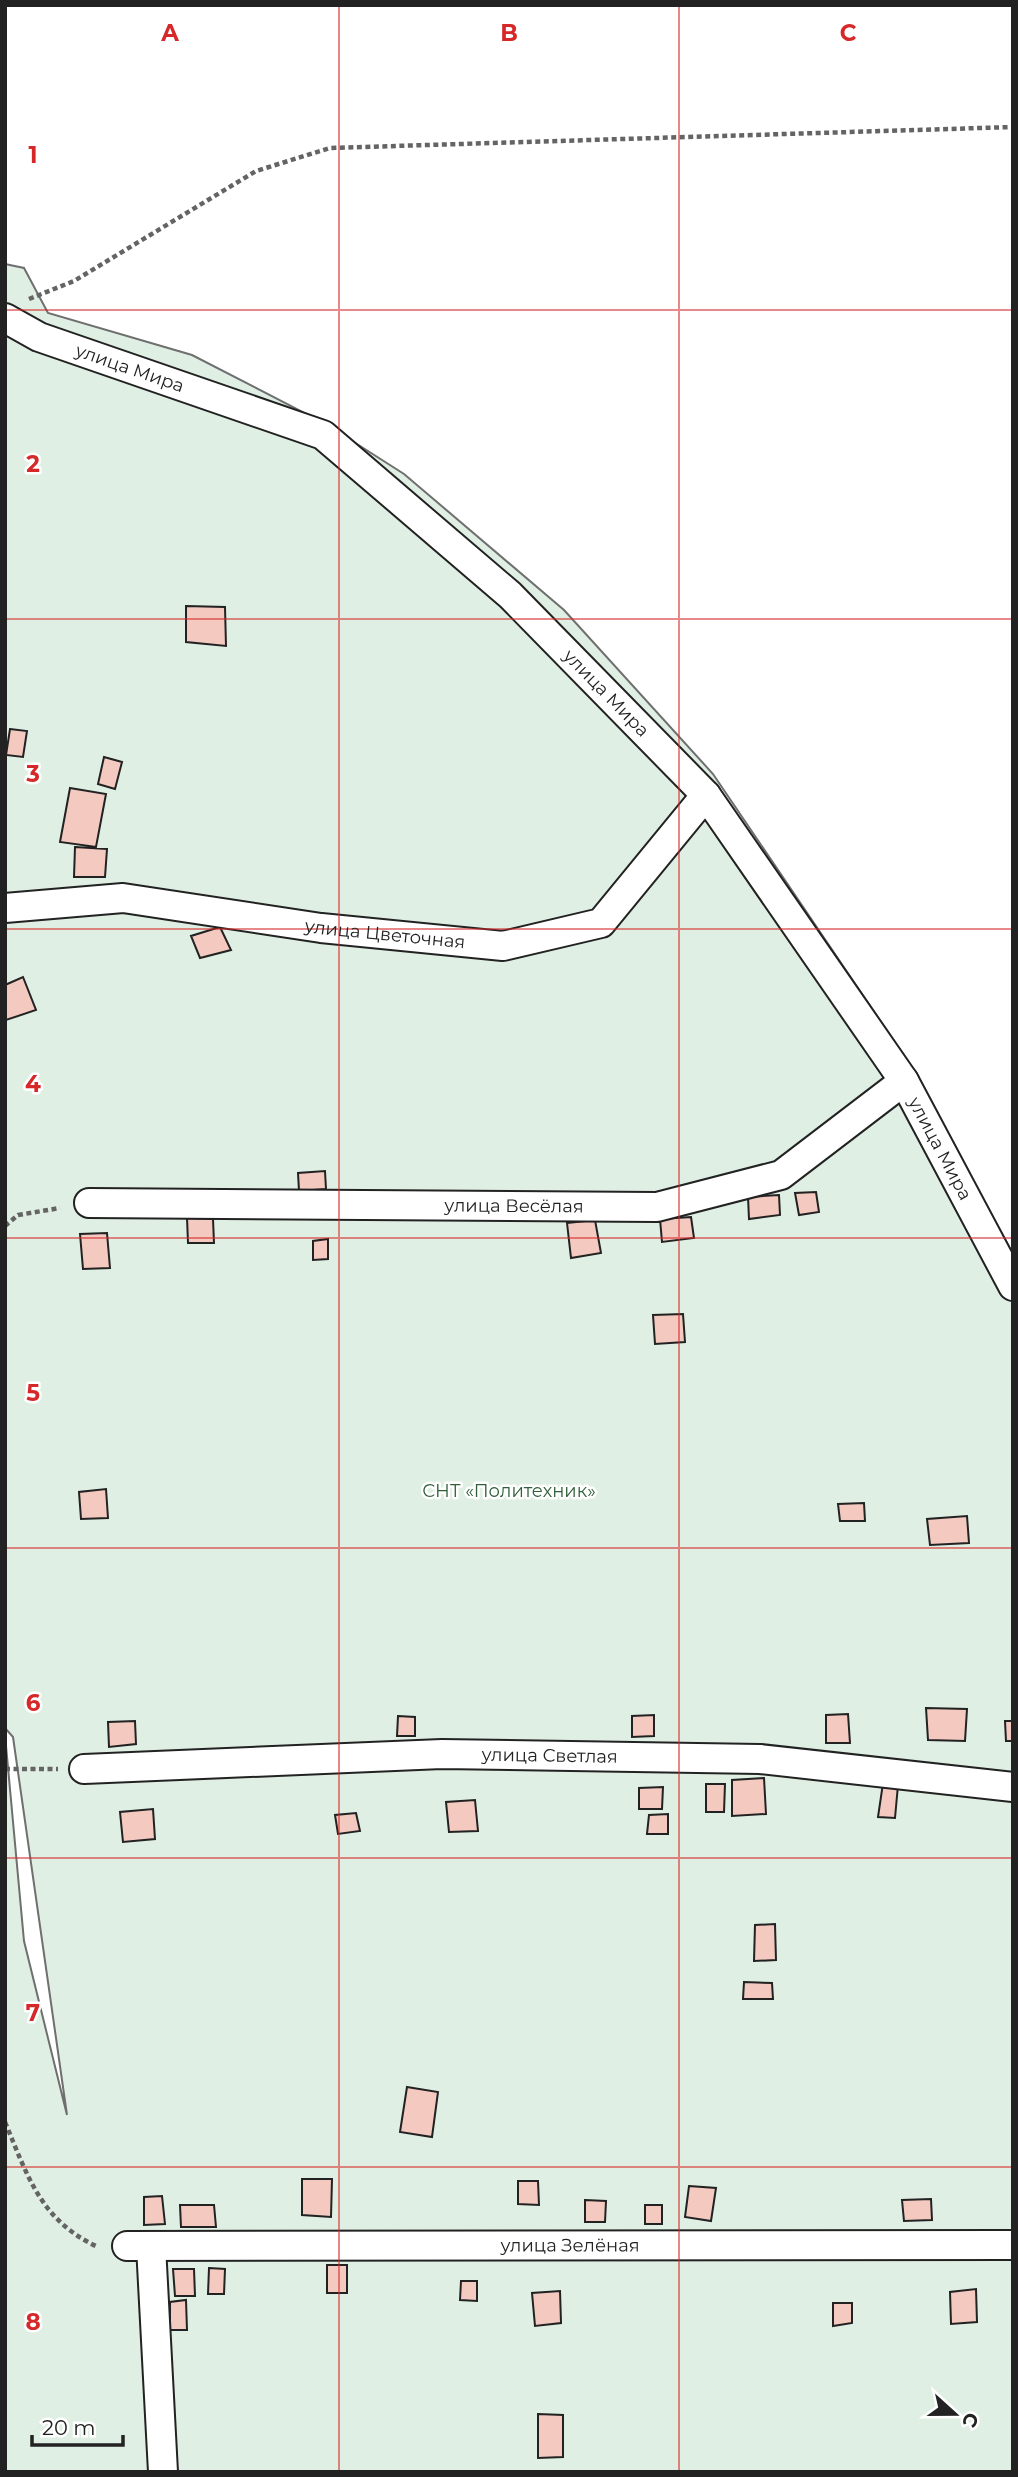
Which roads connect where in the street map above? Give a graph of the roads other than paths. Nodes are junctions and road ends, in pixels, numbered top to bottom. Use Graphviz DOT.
graph roads {
  1 [pos="11,311"];
  2 [pos="706,795"];
  3 [pos="5,908"];
  4 [pos="904,1081"];
  5 [pos="89,1203"];
  6 [pos="1013,1286"];
  7 [pos="84,1769"];
  8 [pos="1013,1787"];
  9 [pos="1013,2245"];
  10 [pos="163,2472"];
  1 -- 2 [label="street, улица Мира"];
  2 -- 3 [label="street, улица Цветочная"];
  2 -- 4 [label="street, улица Мира"];
  4 -- 5 [label="street, улица Весёлая"];
  4 -- 6 [label="street, улица Мира"];
  7 -- 8 [label="street, улица Светлая"];
  9 -- 10 [label="street, улица Зелёная"];
}
